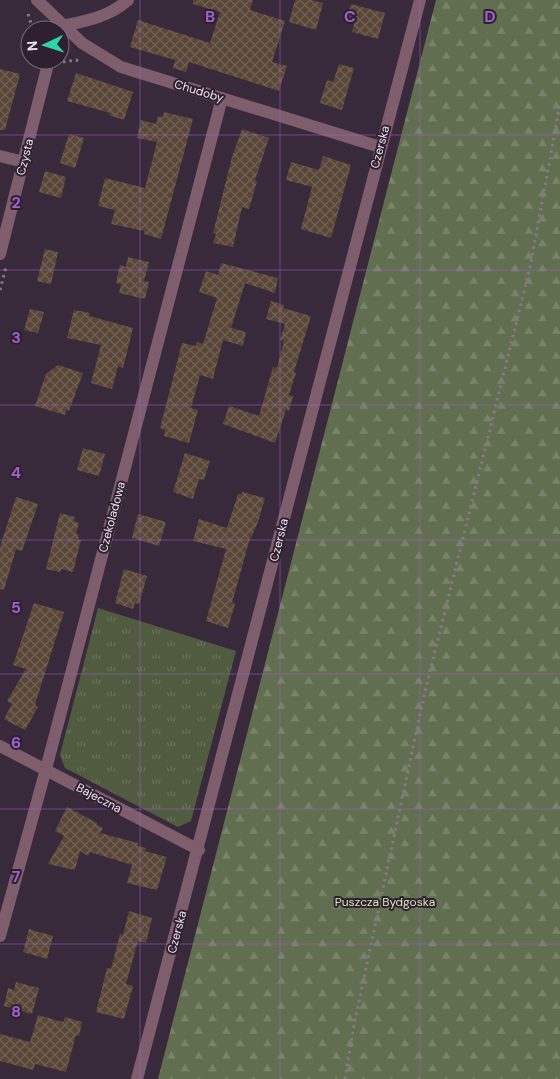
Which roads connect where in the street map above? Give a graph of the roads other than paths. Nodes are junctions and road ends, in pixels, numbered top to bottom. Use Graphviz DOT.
graph roads {
  1 [pos="37,0"];
  2 [pos="128,0"];
  3 [pos="420,0"];
  4 [pos="54,20"];
  5 [pos="70,26"];
  6 [pos="70,35"];
  7 [pos="47,70"];
  8 [pos="222,98"];
  9 [pos="380,147"];
  10 [pos="0,156"];
  11 [pos="24,162"];
  12 [pos="0,254"];
  13 [pos="0,746"];
  14 [pos="46,769"];
  15 [pos="199,850"];
  16 [pos="0,936"];
  17 [pos="137,1079"];
  1 -- 4 [label="street, Chudoby"];
  2 -- 5 [label="street"];
  3 -- 9 [label="street, Czerska"];
  6 -- 8 [label="street, Chudoby"];
  7 -- 11 [label="street, Czysta"];
  8 -- 9 [label="street, Chudoby"];
  8 -- 14 [label="street, Czekoladowa"];
  9 -- 15 [label="street, Czerska"];
  10 -- 11 [label="street"];
  11 -- 12 [label="street, Czysta"];
  13 -- 14 [label="street, Bajeczna"];
  14 -- 15 [label="street, Bajeczna"];
  14 -- 16 [label="street, Czekoladowa"];
  15 -- 17 [label="street, Czerska"];
}
